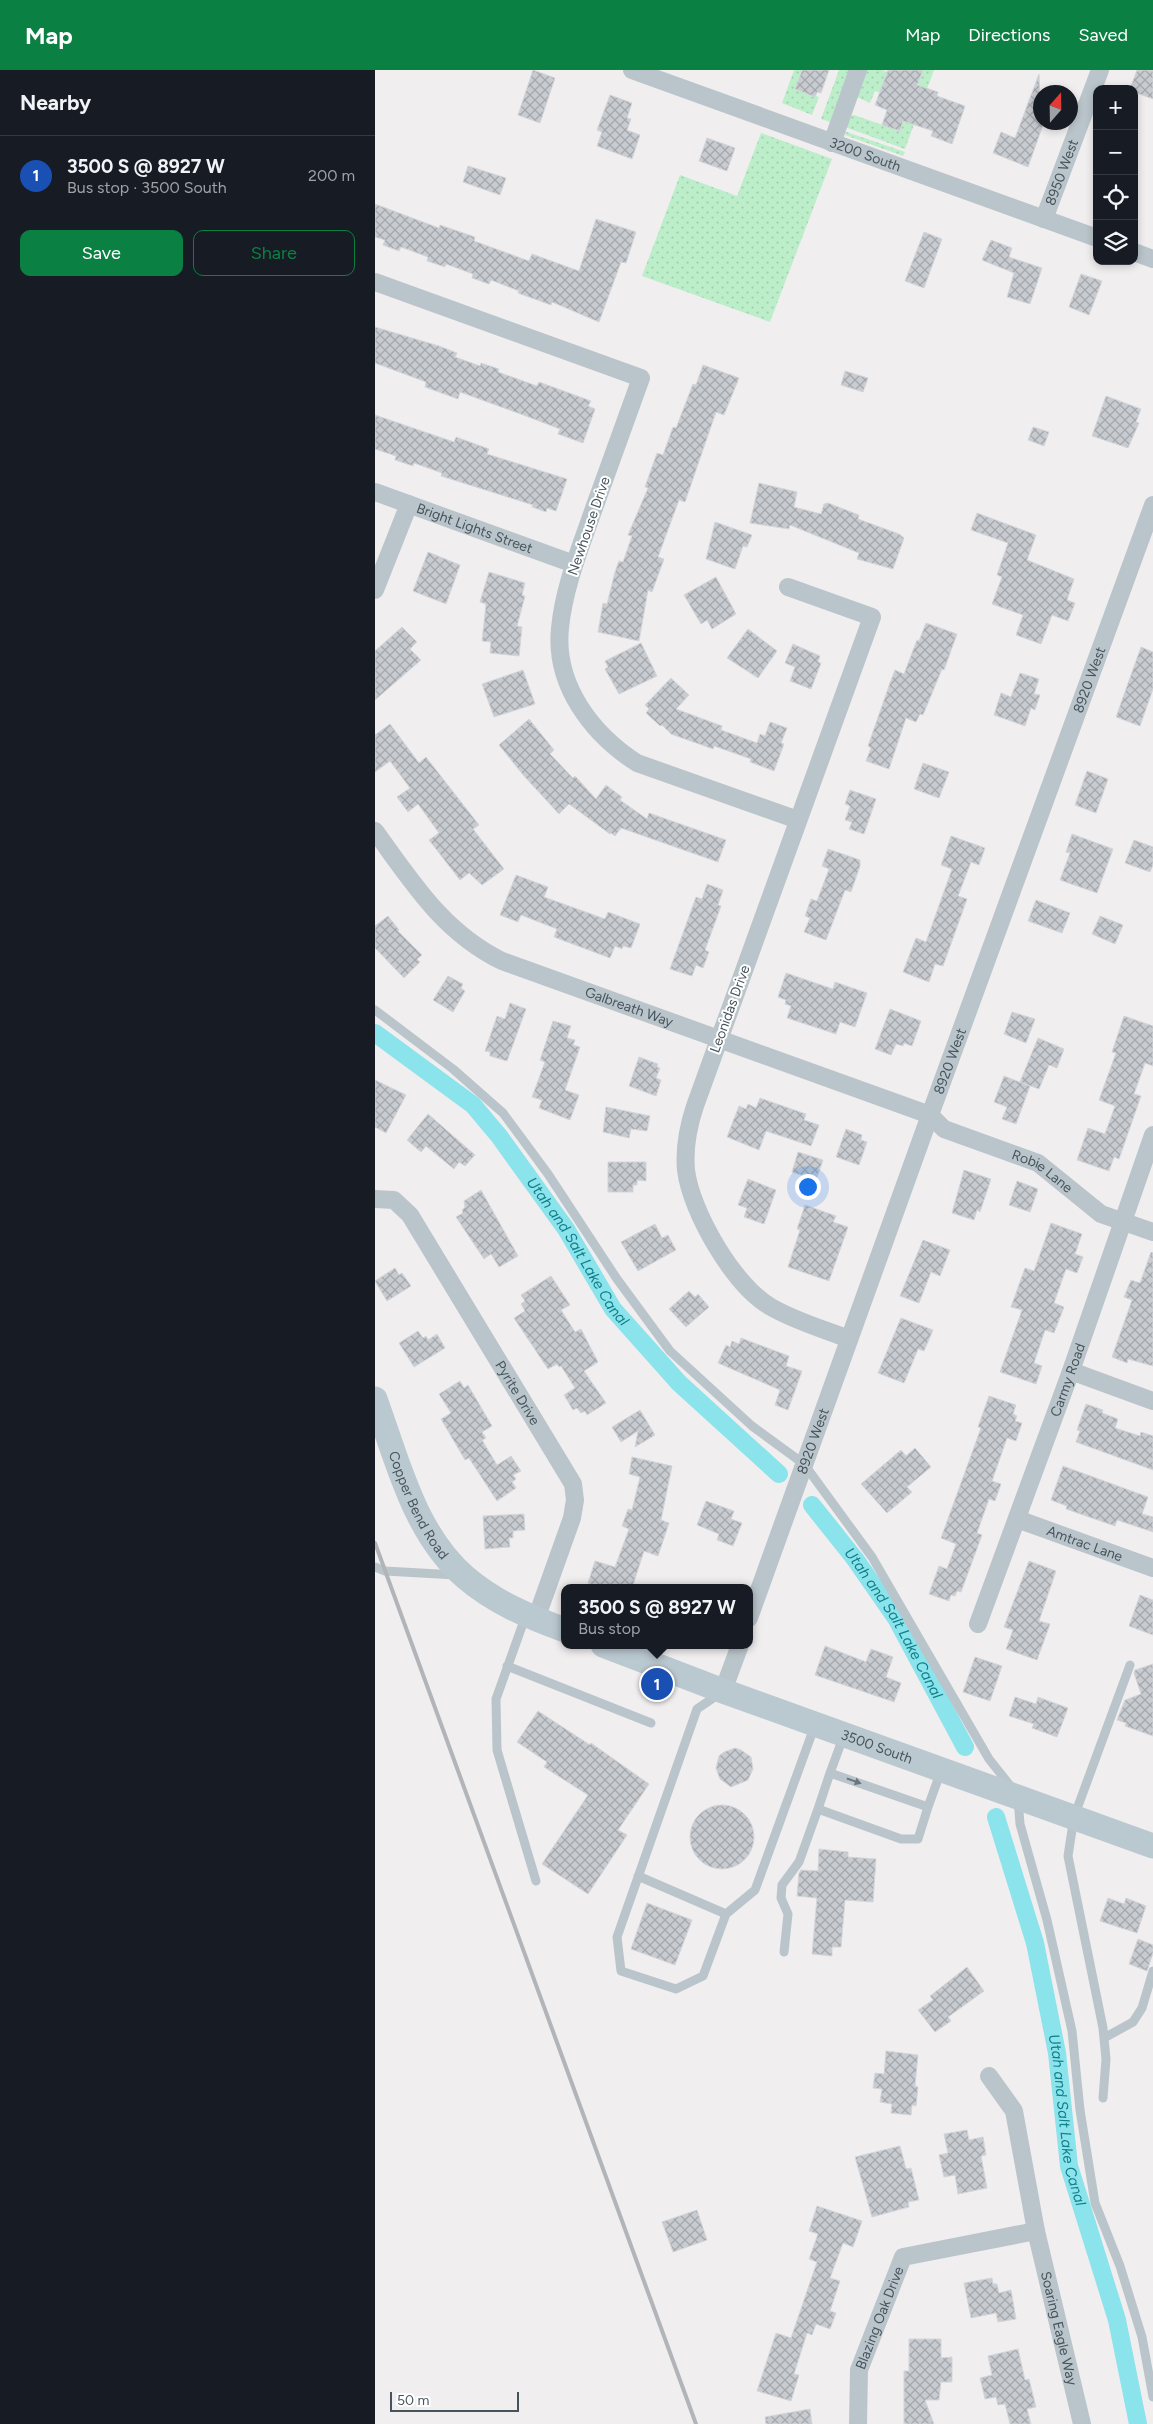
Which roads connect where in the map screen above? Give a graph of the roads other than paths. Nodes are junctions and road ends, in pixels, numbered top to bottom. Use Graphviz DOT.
graph roads {
  1 [pos="633,70"];
  2 [pos="858,70"];
  3 [pos="1100,70"];
  4 [pos="832,143"];
  5 [pos="1045,219"];
  6 [pos="1093,237"];
  7 [pos="1138,253"];
  8 [pos="1153,259"];
  9 [pos="375,282"];
  10 [pos="375,492"];
  11 [pos="409,504"];
  12 [pos="1153,505"];
  13 [pos="574,564"];
  14 [pos="788,587"];
  15 [pos="375,590"];
  16 [pos="797,820"];
  17 [pos="375,831"];
  18 [pos="375,1010"];
  19 [pos="719,1039"];
  20 [pos="930,1116"];
  21 [pos="1153,1135"];
  22 [pos="375,1199"];
  23 [pos="1123,1220"];
  24 [pos="1153,1232"];
  25 [pos="849,1339"];
  26 [pos="1071,1371"];
  27 [pos="375,1399"];
  28 [pos="1153,1400"];
  29 [pos="801,1472"];
  30 [pos="1017,1519"];
  31 [pos="375,1567"];
  32 [pos="1153,1568"];
  33 [pos="463,1576"];
  34 [pos="753,1607"];
  35 [pos="531,1617"];
  36 [pos="978,1624"];
  37 [pos="561,1628"];
  38 [pos="613,1649"];
  39 [pos="739,1649"];
  40 [pos="1130,1665"];
  41 [pos="507,1666"];
  42 [pos="723,1691"];
  43 [pos="651,1723"];
  44 [pos="816,1724"];
  45 [pos="844,1735"];
  46 [pos="941,1770"];
  47 [pos="830,1773"];
  48 [pos="1015,1796"];
  49 [pos="928,1807"];
  50 [pos="818,1809"];
  51 [pos="1074,1817"];
  52 [pos="1153,1846"];
  53 [pos="638,1876"];
  54 [pos="536,1881"];
  55 [pos="726,1914"];
  56 [pos="784,1952"];
  57 [pos="1153,1971"];
  58 [pos="1104,2038"];
  59 [pos="989,2076"];
  60 [pos="1103,2098"];
  61 [pos="1036,2231"];
  62 [pos="1153,2397"];
  63 [pos="858,2424"];
  64 [pos="1082,2424"];
  1 -- 4 [label="street, 3200 South"];
  2 -- 4 [label="street"];
  3 -- 5 [label="street, 8950 West"];
  4 -- 5 [label="street, 3200 South"];
  5 -- 6 [label="street, 3200 South"];
  7 -- 8 [label="street"];
  9 -- 13 [label="street, Newhouse Drive"];
  10 -- 11 [label="street, Bright Lights Street"];
  11 -- 13 [label="street, Bright Lights Street"];
  11 -- 15 [label="street"];
  12 -- 20 [label="street, 8920 West"];
  13 -- 16 [label="street, Newhouse Drive"];
  14 -- 16 [label="street, Leonidas Drive"];
  16 -- 19 [label="street, Leonidas Drive"];
  17 -- 19 [label="street, Galbreath Way"];
  18 -- 29 [label="lane"];
  19 -- 20 [label="street, Galbreath Way"];
  19 -- 25 [label="street, Leonidas Drive"];
  20 -- 23 [label="street, Robie Lane"];
  20 -- 25 [label="street, 8920 West"];
  21 -- 23 [label="street, Carmy Road"];
  22 -- 35 [label="street, Pyrite Drive"];
  23 -- 24 [label="street, Robie Lane"];
  23 -- 26 [label="street, Carmy Road"];
  25 -- 29 [label="street, 8920 West"];
  26 -- 28 [label="street"];
  26 -- 30 [label="street, Carmy Road"];
  27 -- 33 [label="street, Copper Bend Road"];
  29 -- 34 [label="street, 8920 West"];
  29 -- 48 [label="lane"];
  30 -- 32 [label="street, Amtrac Lane"];
  30 -- 36 [label="street, Carmy Road"];
  31 -- 33 [label="lane"];
  33 -- 35 [label="street"];
  35 -- 37 [label="street"];
  35 -- 41 [label="lane"];
  38 -- 42 [label="street, 3500 South"];
  39 -- 42 [label="street"];
  40 -- 51 [label="lane"];
  41 -- 43 [label="lane"];
  41 -- 54 [label="lane"];
  42 -- 44 [label="street, 3500 South"];
  42 -- 53 [label="lane"];
  44 -- 45 [label="street, 3500 South"];
  44 -- 55 [label="lane"];
  45 -- 46 [label="street, 3500 South"];
  45 -- 47 [label="lane"];
  46 -- 48 [label="street, 3500 South"];
  46 -- 49 [label="lane"];
  47 -- 49 [label="lane, one-way"];
  47 -- 50 [label="lane"];
  48 -- 51 [label="street, 3500 South"];
  48 -- 62 [label="lane"];
  49 -- 50 [label="lane"];
  50 -- 56 [label="lane"];
  51 -- 52 [label="street, 3500 South"];
  51 -- 58 [label="lane"];
  53 -- 55 [label="lane"];
  53 -- 55 [label="lane"];
  57 -- 58 [label="lane"];
  58 -- 60 [label="lane"];
  59 -- 61 [label="street, Soaring Eagle Way"];
  61 -- 63 [label="street, Blazing Oak Drive"];
  61 -- 64 [label="street, Soaring Eagle Way"];
}
